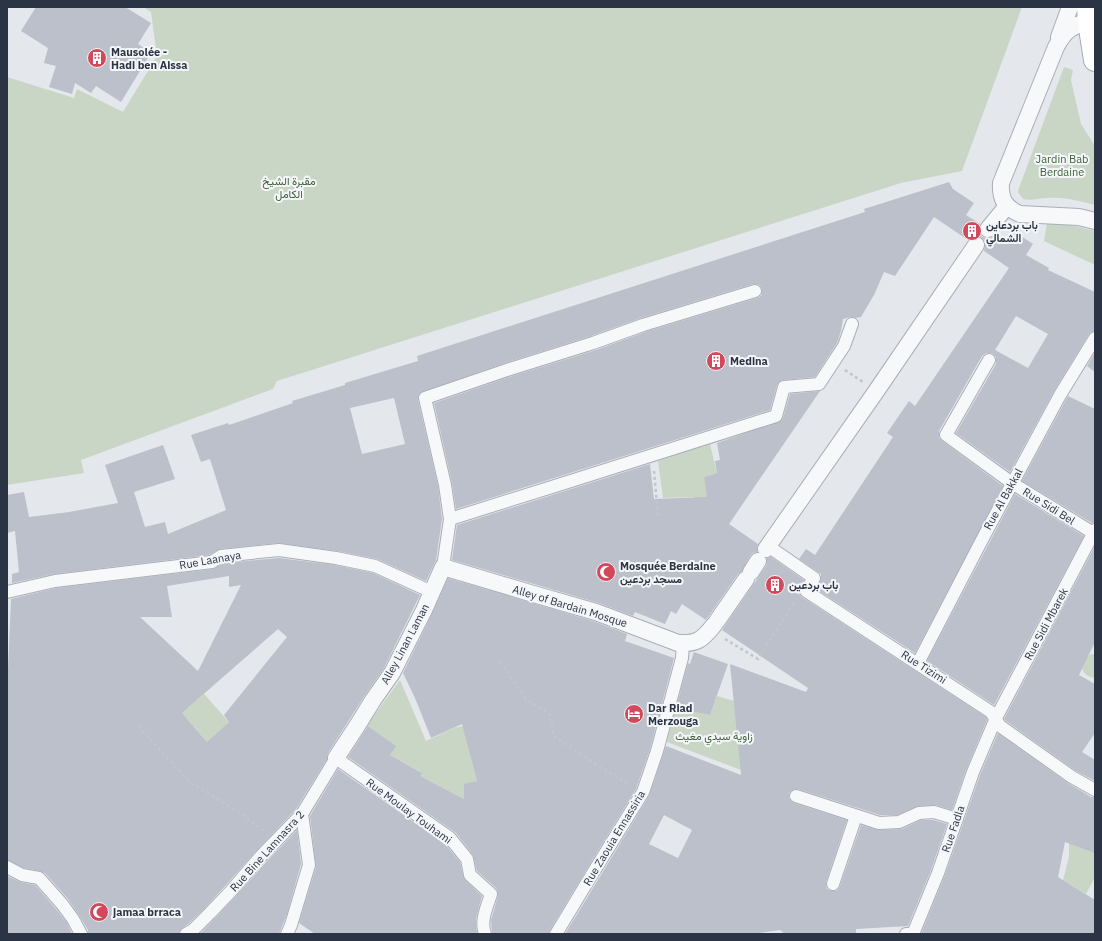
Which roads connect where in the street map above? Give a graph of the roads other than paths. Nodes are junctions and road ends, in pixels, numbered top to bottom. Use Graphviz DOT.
graph roads {
  1 [pos="1070,7"];
  2 [pos="1091,17"];
  3 [pos="1056,47"];
  4 [pos="1095,60"];
  5 [pos="1007,206"];
  6 [pos="1095,221"];
  7 [pos="988,229"];
  8 [pos="976,245"];
  9 [pos="755,291"];
  10 [pos="852,324"];
  11 [pos="1095,338"];
  12 [pos="989,360"];
  13 [pos="1012,482"];
  14 [pos="450,519"];
  15 [pos="1094,532"];
  16 [pos="758,561"];
  17 [pos="443,567"];
  18 [pos="7,592"];
  19 [pos="432,592"];
  20 [pos="683,644"];
  21 [pos="918,663"];
  22 [pos="996,718"];
  23 [pos="336,758"];
  24 [pos="1095,790"];
  25 [pos="796,796"];
  26 [pos="302,814"];
  27 [pos="856,816"];
  28 [pos="957,819"];
  29 [pos="7,867"];
  30 [pos="834,884"];
  31 [pos="81,934"];
  32 [pos="186,934"];
  33 [pos="287,934"];
  34 [pos="485,934"];
  35 [pos="556,934"];
  36 [pos="906,934"];
  1 -- 3 [label="street"];
  2 -- 3 [label="street"];
  2 -- 4 [label="main road"];
  3 -- 5 [label="street"];
  5 -- 6 [label="street"];
  5 -- 7 [label="street"];
  8 -- 16 [label="street"];
  9 -- 14 [label="street"];
  10 -- 14 [label="street"];
  11 -- 13 [label="street, Rue Al Bakkal"];
  12 -- 13 [label="street, Rue Sidi Bel"];
  13 -- 15 [label="street, Rue Sidi Bel"];
  13 -- 21 [label="street, Rue Al Bakkal"];
  14 -- 17 [label="street"];
  15 -- 22 [label="street, Rue Sidi Mbarek"];
  16 -- 20 [label="street"];
  16 -- 21 [label="street, Rue Tizimi"];
  17 -- 19 [label="street, Alley Linan Laman"];
  17 -- 20 [label="street, Alley of Bardain Mosque"];
  18 -- 19 [label="street, Rue Laanaya"];
  19 -- 23 [label="street, Alley Linan Laman"];
  20 -- 35 [label="street, Rue Zaouia Ennassiria"];
  21 -- 22 [label="street, Rue Tizimi"];
  22 -- 24 [label="street, Rue Tizimi"];
  22 -- 28 [label="street, Rue Fadla"];
  23 -- 26 [label="street, Rue Bine Lamnasra 2"];
  23 -- 34 [label="street, Rue Moulay Touhami"];
  25 -- 27 [label="street"];
  26 -- 32 [label="street, Rue Bine Lamnasra 2"];
  26 -- 33 [label="street"];
  27 -- 28 [label="street"];
  27 -- 30 [label="street"];
  28 -- 36 [label="street, Rue Fadla"];
  29 -- 31 [label="street"];
}
